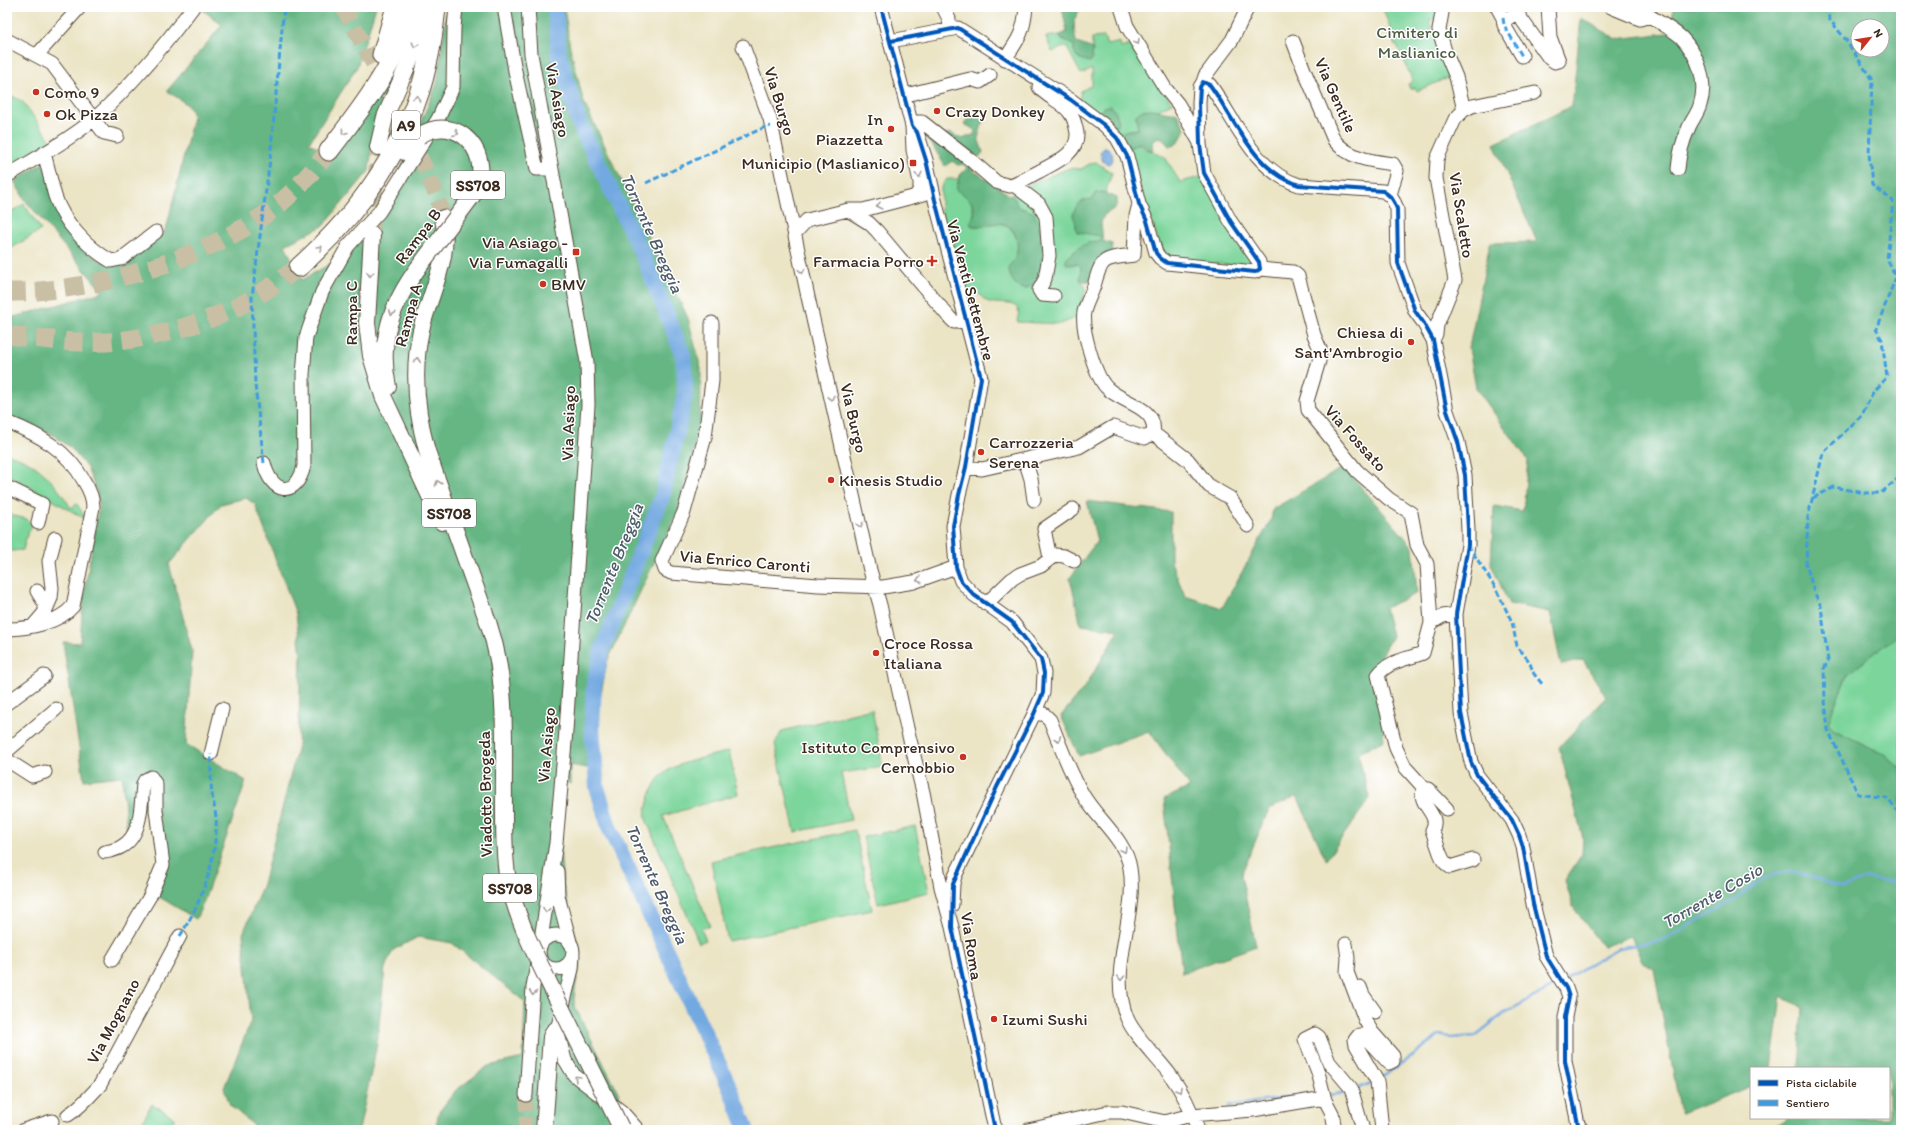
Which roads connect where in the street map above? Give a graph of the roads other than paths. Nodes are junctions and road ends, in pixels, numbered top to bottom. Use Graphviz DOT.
graph roads {
  1 [pos="80,7"];
  2 [pos="193,7"];
  3 [pos="396,7"];
  4 [pos="412,7"];
  5 [pos="433,7"];
  6 [pos="456,7"];
  7 [pos="504,7"];
  8 [pos="528,7"];
  9 [pos="882,7"];
  10 [pos="943,7"];
  11 [pos="1026,7"];
  12 [pos="1121,7"];
  13 [pos="1248,7"];
  14 [pos="1443,7"];
  15 [pos="1548,7"];
  16 [pos="1610,7"];
  17 [pos="1640,7"];
  18 [pos="1500,12"];
  19 [pos="1650,16"];
  20 [pos="950,28"];
  21 [pos="7,40"];
  22 [pos="891,41"];
  23 [pos="1294,41"];
  24 [pos="744,46"];
  25 [pos="37,55"];
  26 [pos="1522,56"];
  27 [pos="1006,59"];
  28 [pos="990,75"];
  29 [pos="1040,81"];
  30 [pos="1203,82"];
  31 [pos="1535,93"];
  32 [pos="906,95"];
  33 [pos="1464,110"];
  34 [pos="359,112"];
  35 [pos="94,119"];
  36 [pos="912,124"];
  37 [pos="118,136"];
  38 [pos="1200,144"];
  39 [pos="378,147"];
  40 [pos="329,151"];
  41 [pos="404,152"];
  42 [pos="44,153"];
  43 [pos="552,169"];
  44 [pos="1678,169"];
  45 [pos="7,176"];
  46 [pos="1014,185"];
  47 [pos="933,193"];
  48 [pos="916,195"];
  49 [pos="1390,195"];
  50 [pos="1139,204"];
  51 [pos="848,210"];
  52 [pos="443,218"];
  53 [pos="340,227"];
  54 [pos="156,232"];
  55 [pos="795,233"];
  56 [pos="372,235"];
  57 [pos="299,267"];
  58 [pos="1260,269"];
  59 [pos="1054,296"];
  60 [pos="966,320"];
  61 [pos="712,323"];
  62 [pos="1433,340"];
  63 [pos="416,399"];
  64 [pos="7,422"];
  65 [pos="401,433"];
  66 [pos="1153,433"];
  67 [pos="1025,460"];
  68 [pos="264,463"];
  69 [pos="966,467"];
  70 [pos="7,487"];
  71 [pos="1034,500"];
  72 [pos="1073,509"];
  73 [pos="38,523"];
  74 [pos="1248,526"];
  75 [pos="55,538"];
  76 [pos="1050,558"];
  77 [pos="1074,562"];
  78 [pos="956,567"];
  79 [pos="874,586"];
  80 [pos="37,591"];
  81 [pos="986,604"];
  82 [pos="45,612"];
  83 [pos="1456,614"];
  84 [pos="1431,623"];
  85 [pos="489,625"];
  86 [pos="34,626"];
  87 [pos="7,629"];
  88 [pos="44,676"];
  89 [pos="1043,693"];
  90 [pos="7,703"];
  91 [pos="56,709"];
  92 [pos="222,709"];
  93 [pos="1034,714"];
  94 [pos="7,751"];
  95 [pos="211,754"];
  96 [pos="7,760"];
  97 [pos="45,772"];
  98 [pos="1424,788"];
  99 [pos="1447,809"];
  100 [pos="556,843"];
  101 [pos="105,852"];
  102 [pos="1473,860"];
  103 [pos="946,883"];
  104 [pos="180,936"];
  105 [pos="570,942"];
  106 [pos="1346,944"];
  107 [pos="539,950"];
  108 [pos="573,955"];
  109 [pos="1348,958"];
  110 [pos="112,960"];
  111 [pos="1375,1012"];
  112 [pos="558,1028"];
  113 [pos="526,1095"];
  114 [pos="1325,1100"];
  115 [pos="68,1115"];
  116 [pos="1191,1115"];
  117 [pos="52,1120"];
  118 [pos="995,1128"];
  119 [pos="622,1129"];
  120 [pos="24,1130"];
  121 [pos="544,1130"];
  122 [pos="638,1130"];
  123 [pos="1028,1130"];
  124 [pos="1198,1130"];
  125 [pos="1335,1130"];
  126 [pos="1363,1130"];
  127 [pos="1382,1130"];
  128 [pos="1582,1130"];
  1 -- 25 [label="street"];
  2 -- 35 [label="street"];
  3 -- 34 [label="highway"];
  4 -- 34 [label="highway"];
  5 -- 39 [label="main road, one-way"];
  53 -- 5 [label="highway, A9, one-way"];
  6 -- 68 [label="street"];
  7 -- 43 [label="street"];
  8 -- 43 [label="street, Via Asiago"];
  9 -- 22 [label="street, Via Venti Settembre"];
  10 -- 20 [label="street"];
  11 -- 27 [label="street"];
  12 -- 38 [label="street, one-way"];
  13 -- 30 [label="street"];
  14 -- 33 [label="street"];
  15 -- 18 [label="street"];
  16 -- 19 [label="street"];
  17 -- 19 [label="street"];
  18 -- 26 [label="street"];
  19 -- 44 [label="street"];
  20 -- 22 [label="street"];
  20 -- 27 [label="street"];
  21 -- 25 [label="street"];
  22 -- 32 [label="street, Via Venti Settembre"];
  23 -- 49 [label="street, Via Gentile"];
  24 -- 55 [label="street, Via Burgo"];
  25 -- 35 [label="street"];
  27 -- 29 [label="street"];
  28 -- 32 [label="street"];
  29 -- 46 [label="street"];
  29 -- 50 [label="street"];
  30 -- 38 [label="street"];
  30 -- 49 [label="street"];
  31 -- 33 [label="street"];
  32 -- 36 [label="street, Via Venti Settembre"];
  33 -- 62 [label="street, Via Scaletto"];
  34 -- 40 [label="highway, one-way"];
  35 -- 37 [label="street"];
  35 -- 42 [label="street"];
  36 -- 46 [label="street"];
  36 -- 47 [label="street, Via Venti Settembre"];
  36 -- 48 [label="street, Via Venti Settembre, one-way"];
  38 -- 58 [label="street"];
  41 -- 53 [label="highway"];
  41 -- 65 [label="main road, Rampa B / SS708, one-way, bridge"];
  42 -- 45 [label="street"];
  42 -- 54 [label="street"];
  43 -- 100 [label="street, Via Asiago / SS708"];
  46 -- 59 [label="street"];
  47 -- 48 [label="street"];
  47 -- 60 [label="street, Via Venti Settembre"];
  48 -- 51 [label="street, one-way"];
  49 -- 62 [label="street"];
  50 -- 58 [label="street, Via Fossato"];
  50 -- 66 [label="street"];
  51 -- 55 [label="street"];
  51 -- 60 [label="street"];
  63 -- 52 [label="main road, Rampa A / SS708, one-way"];
  57 -- 53 [label="highway, A9, one-way"];
  55 -- 79 [label="street, Via Burgo, one-way"];
  56 -- 65 [label="main road, Rampa C / SS708, one-way"];
  58 -- 84 [label="street, Via Fossato"];
  60 -- 69 [label="street, Via Venti Settembre"];
  61 -- 79 [label="street, Via Enrico Caronti"];
  62 -- 83 [label="street"];
  85 -- 63 [label="main road, Viadotto Brogeda / SS708, one-way"];
  64 -- 86 [label="street"];
  65 -- 85 [label="main road, Viadotto Brogeda / SS708"];
  66 -- 67 [label="street"];
  66 -- 74 [label="street"];
  67 -- 69 [label="street"];
  67 -- 71 [label="street"];
  69 -- 78 [label="street, Via Venti Settembre"];
  70 -- 73 [label="street"];
  72 -- 76 [label="street"];
  75 -- 82 [label="street"];
  76 -- 77 [label="street"];
  76 -- 81 [label="street"];
  78 -- 79 [label="street, Via Enrico Caronti, one-way"];
  78 -- 81 [label="street, Via Venti Settembre"];
  79 -- 103 [label="street, Via Burgo"];
  80 -- 82 [label="street"];
  81 -- 89 [label="street, Via Venti Settembre"];
  82 -- 86 [label="street"];
  83 -- 84 [label="street"];
  83 -- 128 [label="street"];
  84 -- 98 [label="street, Via Fossato"];
  85 -- 119 [label="main road, Viadotto Brogeda / SS708, bridge"];
  86 -- 87 [label="street"];
  88 -- 90 [label="street"];
  89 -- 93 [label="street, Via Roma"];
  91 -- 94 [label="street"];
  92 -- 95 [label="street"];
  93 -- 103 [label="street, Via Roma"];
  93 -- 116 [label="street, one-way"];
  96 -- 97 [label="street"];
  98 -- 99 [label="street"];
  98 -- 102 [label="street"];
  100 -- 105 [label="street, Via Asiago / SS708"];
  100 -- 107 [label="street, Via Asiago / SS708, one-way"];
  101 -- 110 [label="street"];
  103 -- 118 [label="street, Via Roma"];
  104 -- 115 [label="street, Via Mognano"];
  105 -- 107 [label="street"];
  105 -- 108 [label="street, SS708"];
  106 -- 109 [label="street"];
  107 -- 108 [label="street"];
  107 -- 113 [label="street, Via Asiago / SS708, one-way"];
  108 -- 112 [label="street, SS708"];
  109 -- 111 [label="street"];
  109 -- 127 [label="street"];
  112 -- 121 [label="main road, SS708"];
  122 -- 112 [label="street, SS708, one-way"];
  114 -- 116 [label="street"];
  114 -- 125 [label="street"];
  114 -- 126 [label="street"];
  116 -- 123 [label="street"];
  116 -- 124 [label="street"];
  117 -- 120 [label="street"];
}
